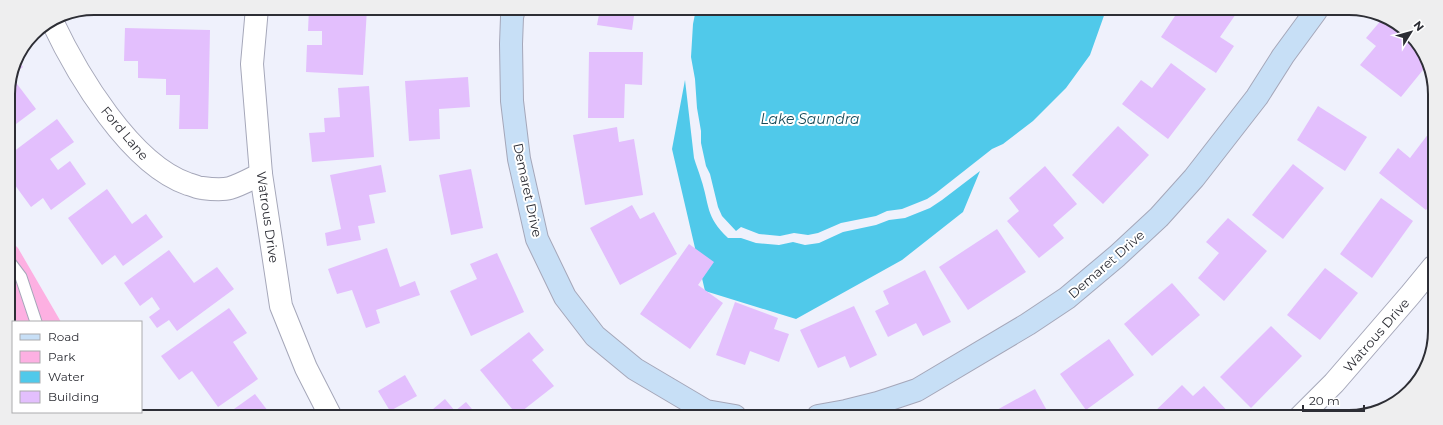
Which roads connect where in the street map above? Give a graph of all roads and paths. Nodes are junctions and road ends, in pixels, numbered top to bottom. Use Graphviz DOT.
graph roads {
  1 [pos="256,15"];
  2 [pos="512,15"];
  3 [pos="1313,15"];
  4 [pos="54,26"];
  5 [pos="261,174"];
  6 [pos="15,269"];
  7 [pos="1428,272"];
  8 [pos="36,321"];
  9 [pos="327,410"];
  10 [pos="701,410"];
  11 [pos="850,410"];
  12 [pos="1307,410"];
  1 -- 5 [label="street, Watrous Drive"];
  2 -- 10 [label="street, Demaret Drive"];
  3 -- 11 [label="street, Demaret Drive"];
  4 -- 5 [label="street, Ford Lane"];
  5 -- 9 [label="street, Watrous Drive"];
  6 -- 8 [label="lane"];
  7 -- 12 [label="street, Watrous Drive"];
}
